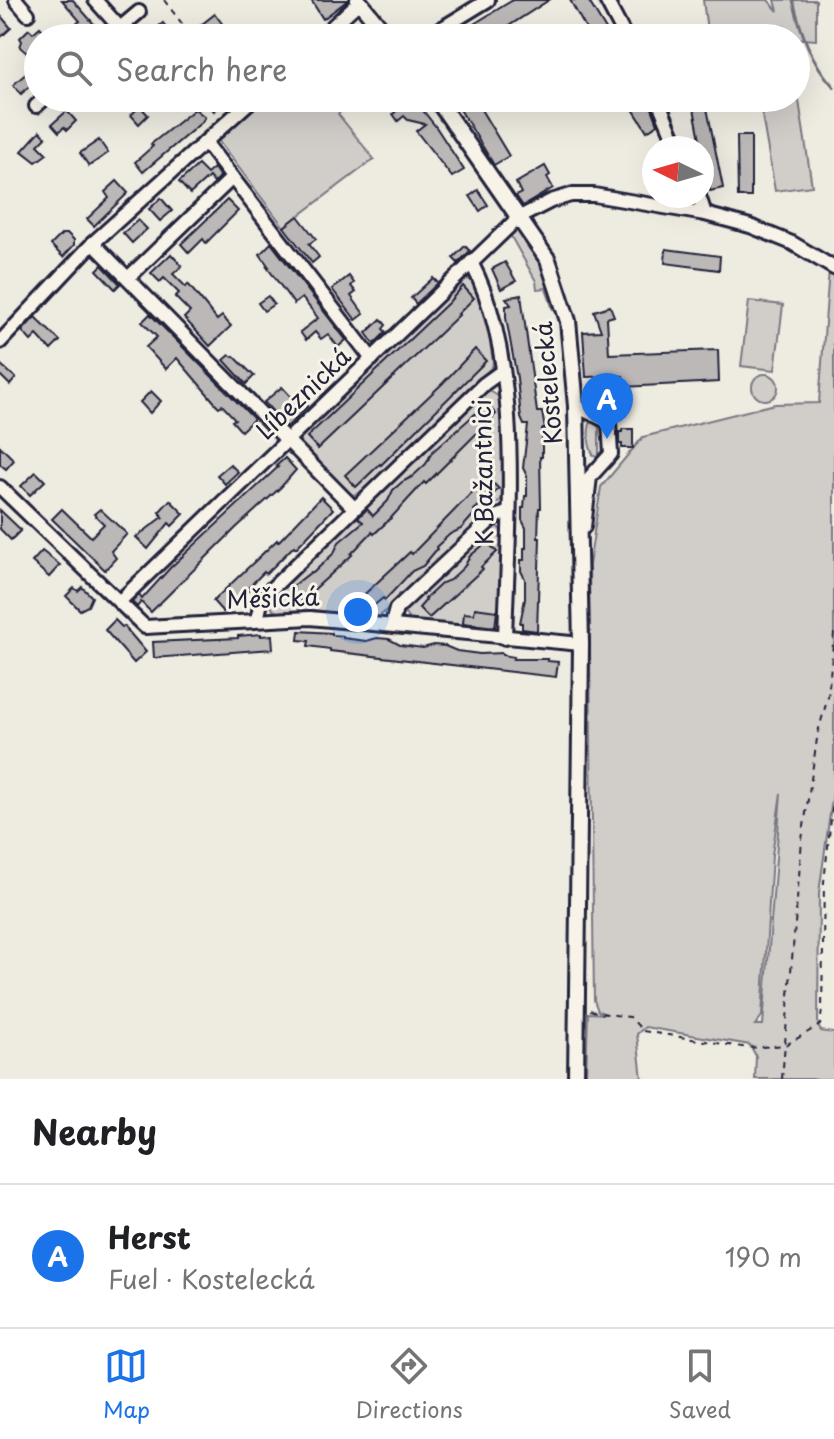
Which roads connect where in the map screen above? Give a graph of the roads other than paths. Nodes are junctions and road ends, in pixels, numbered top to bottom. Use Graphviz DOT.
graph roads {
  1 [pos="16,0"];
  2 [pos="95,0"];
  3 [pos="488,0"];
  4 [pos="606,0"];
  5 [pos="358,1"];
  6 [pos="139,12"];
  7 [pos="28,14"];
  8 [pos="116,24"];
  9 [pos="125,24"];
  10 [pos="334,24"];
  11 [pos="377,24"];
  12 [pos="449,24"];
  13 [pos="619,24"];
  14 [pos="238,112"];
  15 [pos="446,112"];
  16 [pos="663,112"];
  17 [pos="673,136"];
  18 [pos="205,142"];
  19 [pos="232,178"];
  20 [pos="703,208"];
  21 [pos="705,214"];
  22 [pos="518,218"];
  23 [pos="93,243"];
  24 [pos="471,262"];
  25 [pos="834,268"];
  26 [pos="128,278"];
  27 [pos="0,342"];
  28 [pos="372,359"];
  29 [pos="502,371"];
  30 [pos="576,406"];
  31 [pos="288,440"];
  32 [pos="577,463"];
  33 [pos="590,477"];
  34 [pos="0,487"];
  35 [pos="354,508"];
  36 [pos="509,512"];
  37 [pos="580,558"];
  38 [pos="120,601"];
  39 [pos="257,620"];
  40 [pos="392,624"];
  41 [pos="505,638"];
  42 [pos="581,644"];
  43 [pos="576,1079"];
  1 -- 7 [label="street"];
  2 -- 8 [label="street"];
  3 -- 12 [label="street"];
  4 -- 13 [label="street"];
  5 -- 10 [label="street"];
  5 -- 11 [label="main road"];
  6 -- 9 [label="street"];
  14 -- 18 [label="street"];
  15 -- 22 [label="main road, Kostelecká"];
  16 -- 17 [label="street"];
  18 -- 19 [label="street"];
  18 -- 23 [label="street"];
  19 -- 26 [label="street"];
  19 -- 28 [label="street"];
  20 -- 21 [label="street"];
  21 -- 22 [label="street, Líbeznická"];
  21 -- 25 [label="street, Líbeznická"];
  22 -- 24 [label="street, Líbeznická"];
  22 -- 30 [label="main road, Kostelecká"];
  23 -- 26 [label="street"];
  23 -- 27 [label="street"];
  24 -- 28 [label="street, Líbeznická"];
  24 -- 29 [label="street, K Bažantnici"];
  26 -- 31 [label="street"];
  28 -- 31 [label="street, Líbeznická"];
  29 -- 35 [label="street"];
  29 -- 36 [label="street, K Bažantnici"];
  30 -- 32 [label="main road, Kostelecká"];
  30 -- 33 [label="street"];
  31 -- 35 [label="street"];
  31 -- 38 [label="street, Líbeznická"];
  32 -- 33 [label="street"];
  32 -- 37 [label="main road, Kostelecká"];
  33 -- 37 [label="street"];
  34 -- 38 [label="street, Měšická"];
  35 -- 39 [label="street"];
  36 -- 40 [label="street"];
  36 -- 41 [label="street, K Bažantnici"];
  37 -- 42 [label="main road, Kostelecká"];
  38 -- 39 [label="street, Měšická"];
  39 -- 40 [label="street, Měšická"];
  40 -- 41 [label="street, Měšická"];
  41 -- 42 [label="street, Měšická"];
  42 -- 43 [label="main road, Kostelecká"];
}
